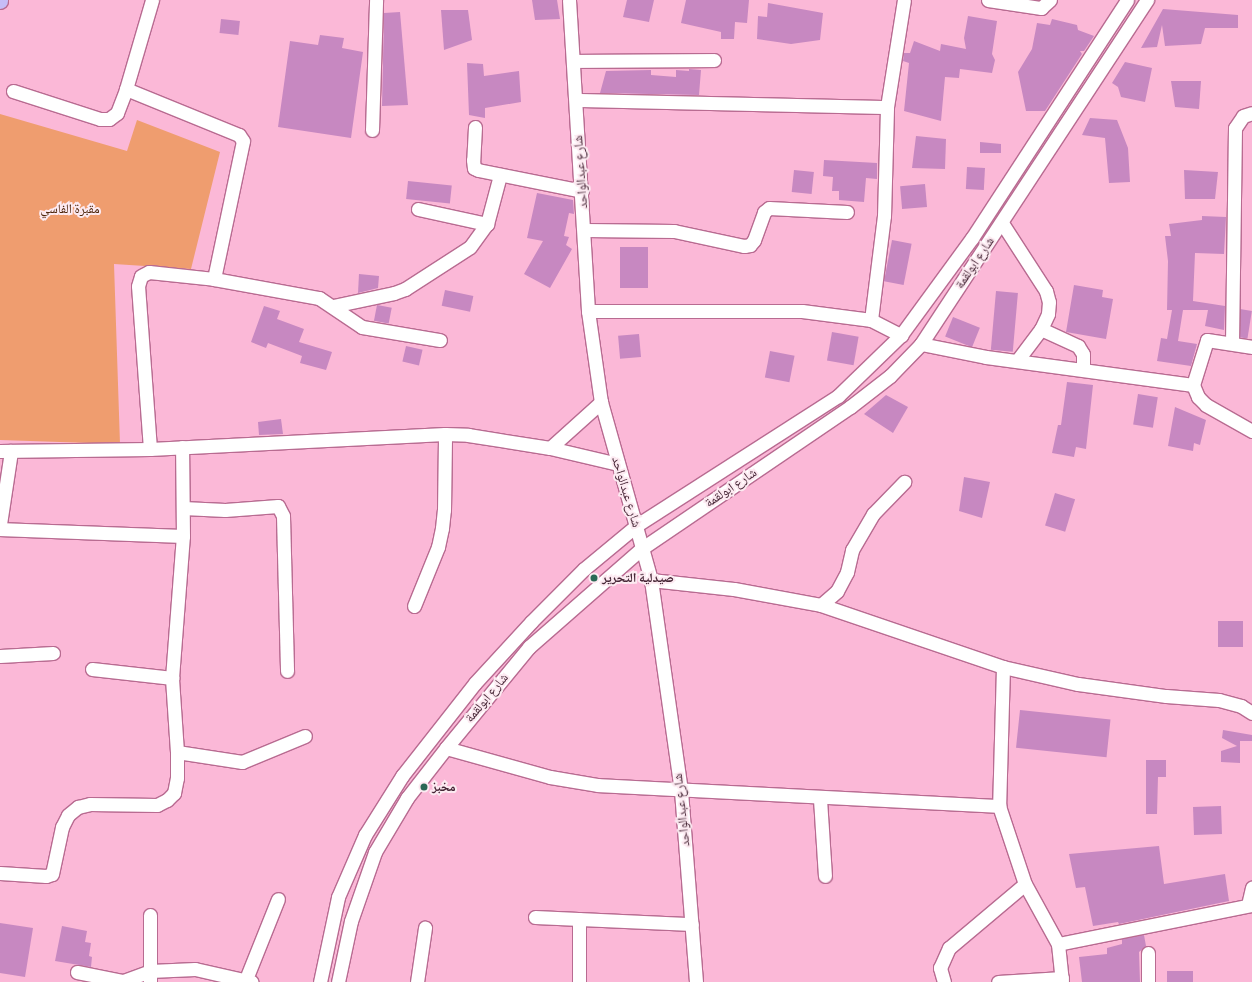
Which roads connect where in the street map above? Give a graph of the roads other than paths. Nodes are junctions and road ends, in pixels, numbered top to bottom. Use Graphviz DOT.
graph roads {
  1 [pos="152,0"];
  2 [pos="376,0"];
  3 [pos="569,0"];
  4 [pos="904,0"];
  5 [pos="988,0"];
  6 [pos="1050,0"];
  7 [pos="1127,0"];
  8 [pos="1147,0"];
  9 [pos="714,60"];
  10 [pos="573,61"];
  11 [pos="126,89"];
  12 [pos="13,91"];
  13 [pos="576,100"];
  14 [pos="887,107"];
  15 [pos="1252,113"];
  16 [pos="475,127"];
  17 [pos="372,130"];
  18 [pos="500,175"];
  19 [pos="582,191"];
  20 [pos="418,209"];
  21 [pos="847,212"];
  22 [pos="1002,223"];
  23 [pos="487,224"];
  24 [pos="585,230"];
  25 [pos="214,279"];
  26 [pos="333,306"];
  27 [pos="588,311"];
  28 [pos="871,320"];
  29 [pos="1041,329"];
  30 [pos="901,335"];
  31 [pos="440,340"];
  32 [pos="1232,343"];
  33 [pos="921,344"];
  34 [pos="1252,347"];
  35 [pos="1017,361"];
  36 [pos="1083,369"];
  37 [pos="1193,385"];
  38 [pos="601,402"];
  39 [pos="1252,431"];
  40 [pos="445,434"];
  41 [pos="182,447"];
  42 [pos="550,448"];
  43 [pos="150,449"];
  44 [pos="5,451"];
  45 [pos="618,464"];
  46 [pos="904,482"];
  47 [pos="183,508"];
  48 [pos="0,524"];
  49 [pos="637,525"];
  50 [pos="0,529"];
  51 [pos="183,536"];
  52 [pos="641,549"];
  53 [pos="651,580"];
  54 [pos="822,605"];
  55 [pos="414,606"];
  56 [pos="53,653"];
  57 [pos="0,656"];
  58 [pos="1003,667"];
  59 [pos="92,669"];
  60 [pos="287,671"];
  61 [pos="172,678"];
  62 [pos="1252,713"];
  63 [pos="305,736"];
  64 [pos="446,748"];
  65 [pos="177,752"];
  66 [pos="681,791"];
  67 [pos="820,799"];
  68 [pos="999,806"];
  69 [pos="0,873"];
  70 [pos="825,876"];
  71 [pos="1024,884"];
  72 [pos="1252,887"];
  73 [pos="278,899"];
  74 [pos="1250,905"];
  75 [pos="150,915"];
  76 [pos="535,917"];
  77 [pos="579,919"];
  78 [pos="692,924"];
  79 [pos="425,928"];
  80 [pos="1058,944"];
  81 [pos="1148,953"];
  82 [pos="77,972"];
  83 [pos="150,977"];
  84 [pos="1062,980"];
  85 [pos="249,981"];
  86 [pos="320,982"];
  87 [pos="338,982"];
  88 [pos="417,982"];
  89 [pos="579,982"];
  90 [pos="696,982"];
  91 [pos="944,982"];
  92 [pos="998,982"];
  93 [pos="1148,982"];
  1 -- 11 [label="street"];
  2 -- 17 [label="street"];
  3 -- 10 [label="street, شارع عبدالواحد"];
  4 -- 14 [label="street"];
  5 -- 6 [label="street"];
  7 -- 30 [label="street, شارع ابولقمة"];
  8 -- 22 [label="street, شارع ابولقمة"];
  9 -- 10 [label="street"];
  10 -- 13 [label="street, شارع عبدالواحد"];
  11 -- 12 [label="street"];
  11 -- 25 [label="street"];
  13 -- 14 [label="street"];
  13 -- 19 [label="street, شارع عبدالواحد"];
  14 -- 28 [label="street"];
  15 -- 32 [label="street"];
  16 -- 18 [label="street"];
  18 -- 19 [label="street"];
  18 -- 23 [label="street"];
  19 -- 24 [label="street, شارع عبدالواحد"];
  20 -- 23 [label="street"];
  21 -- 24 [label="street"];
  22 -- 29 [label="street"];
  22 -- 33 [label="street, شارع ابولقمة"];
  23 -- 26 [label="street"];
  24 -- 27 [label="street, شارع عبدالواحد"];
  25 -- 26 [label="street"];
  25 -- 43 [label="street"];
  26 -- 31 [label="street"];
  27 -- 28 [label="street"];
  27 -- 38 [label="street, شارع عبدالواحد"];
  28 -- 30 [label="street"];
  29 -- 35 [label="street"];
  29 -- 36 [label="street"];
  30 -- 49 [label="street, شارع ابولقمة"];
  32 -- 34 [label="street"];
  32 -- 37 [label="street"];
  33 -- 35 [label="street"];
  33 -- 52 [label="street, شارع ابولقمة"];
  35 -- 36 [label="street"];
  36 -- 37 [label="street"];
  37 -- 39 [label="street"];
  38 -- 42 [label="street"];
  38 -- 45 [label="street, شارع عبدالواحد"];
  40 -- 41 [label="street"];
  40 -- 42 [label="street"];
  40 -- 55 [label="street"];
  41 -- 43 [label="street"];
  41 -- 47 [label="street"];
  42 -- 45 [label="street"];
  43 -- 44 [label="street"];
  44 -- 48 [label="street"];
  45 -- 49 [label="street, شارع عبدالواحد"];
  46 -- 54 [label="street"];
  47 -- 51 [label="street"];
  47 -- 60 [label="street"];
  49 -- 52 [label="street, شارع عبدالواحد"];
  49 -- 86 [label="street, شارع ابولقمة"];
  50 -- 51 [label="street"];
  51 -- 61 [label="street"];
  52 -- 53 [label="street, شارع عبدالواحد"];
  52 -- 64 [label="street, شارع ابولقمة"];
  53 -- 54 [label="street"];
  53 -- 66 [label="street, شارع عبدالواحد"];
  54 -- 58 [label="street"];
  56 -- 57 [label="street"];
  58 -- 62 [label="street"];
  58 -- 68 [label="street"];
  59 -- 61 [label="street"];
  61 -- 65 [label="street"];
  63 -- 65 [label="street"];
  64 -- 66 [label="street"];
  64 -- 87 [label="street, شارع ابولقمة"];
  65 -- 69 [label="street"];
  66 -- 67 [label="street"];
  66 -- 78 [label="street, شارع عبدالواحد"];
  67 -- 68 [label="street"];
  67 -- 70 [label="street"];
  68 -- 71 [label="street"];
  71 -- 80 [label="street"];
  71 -- 91 [label="street"];
  72 -- 74 [label="street"];
  73 -- 85 [label="street"];
  74 -- 80 [label="street"];
  75 -- 83 [label="street"];
  76 -- 77 [label="street"];
  77 -- 78 [label="street"];
  77 -- 89 [label="street"];
  78 -- 90 [label="street, شارع عبدالواحد"];
  79 -- 88 [label="street"];
  80 -- 84 [label="street"];
  81 -- 93 [label="street"];
  82 -- 83 [label="street"];
  83 -- 85 [label="street"];
  84 -- 92 [label="street"];
}
